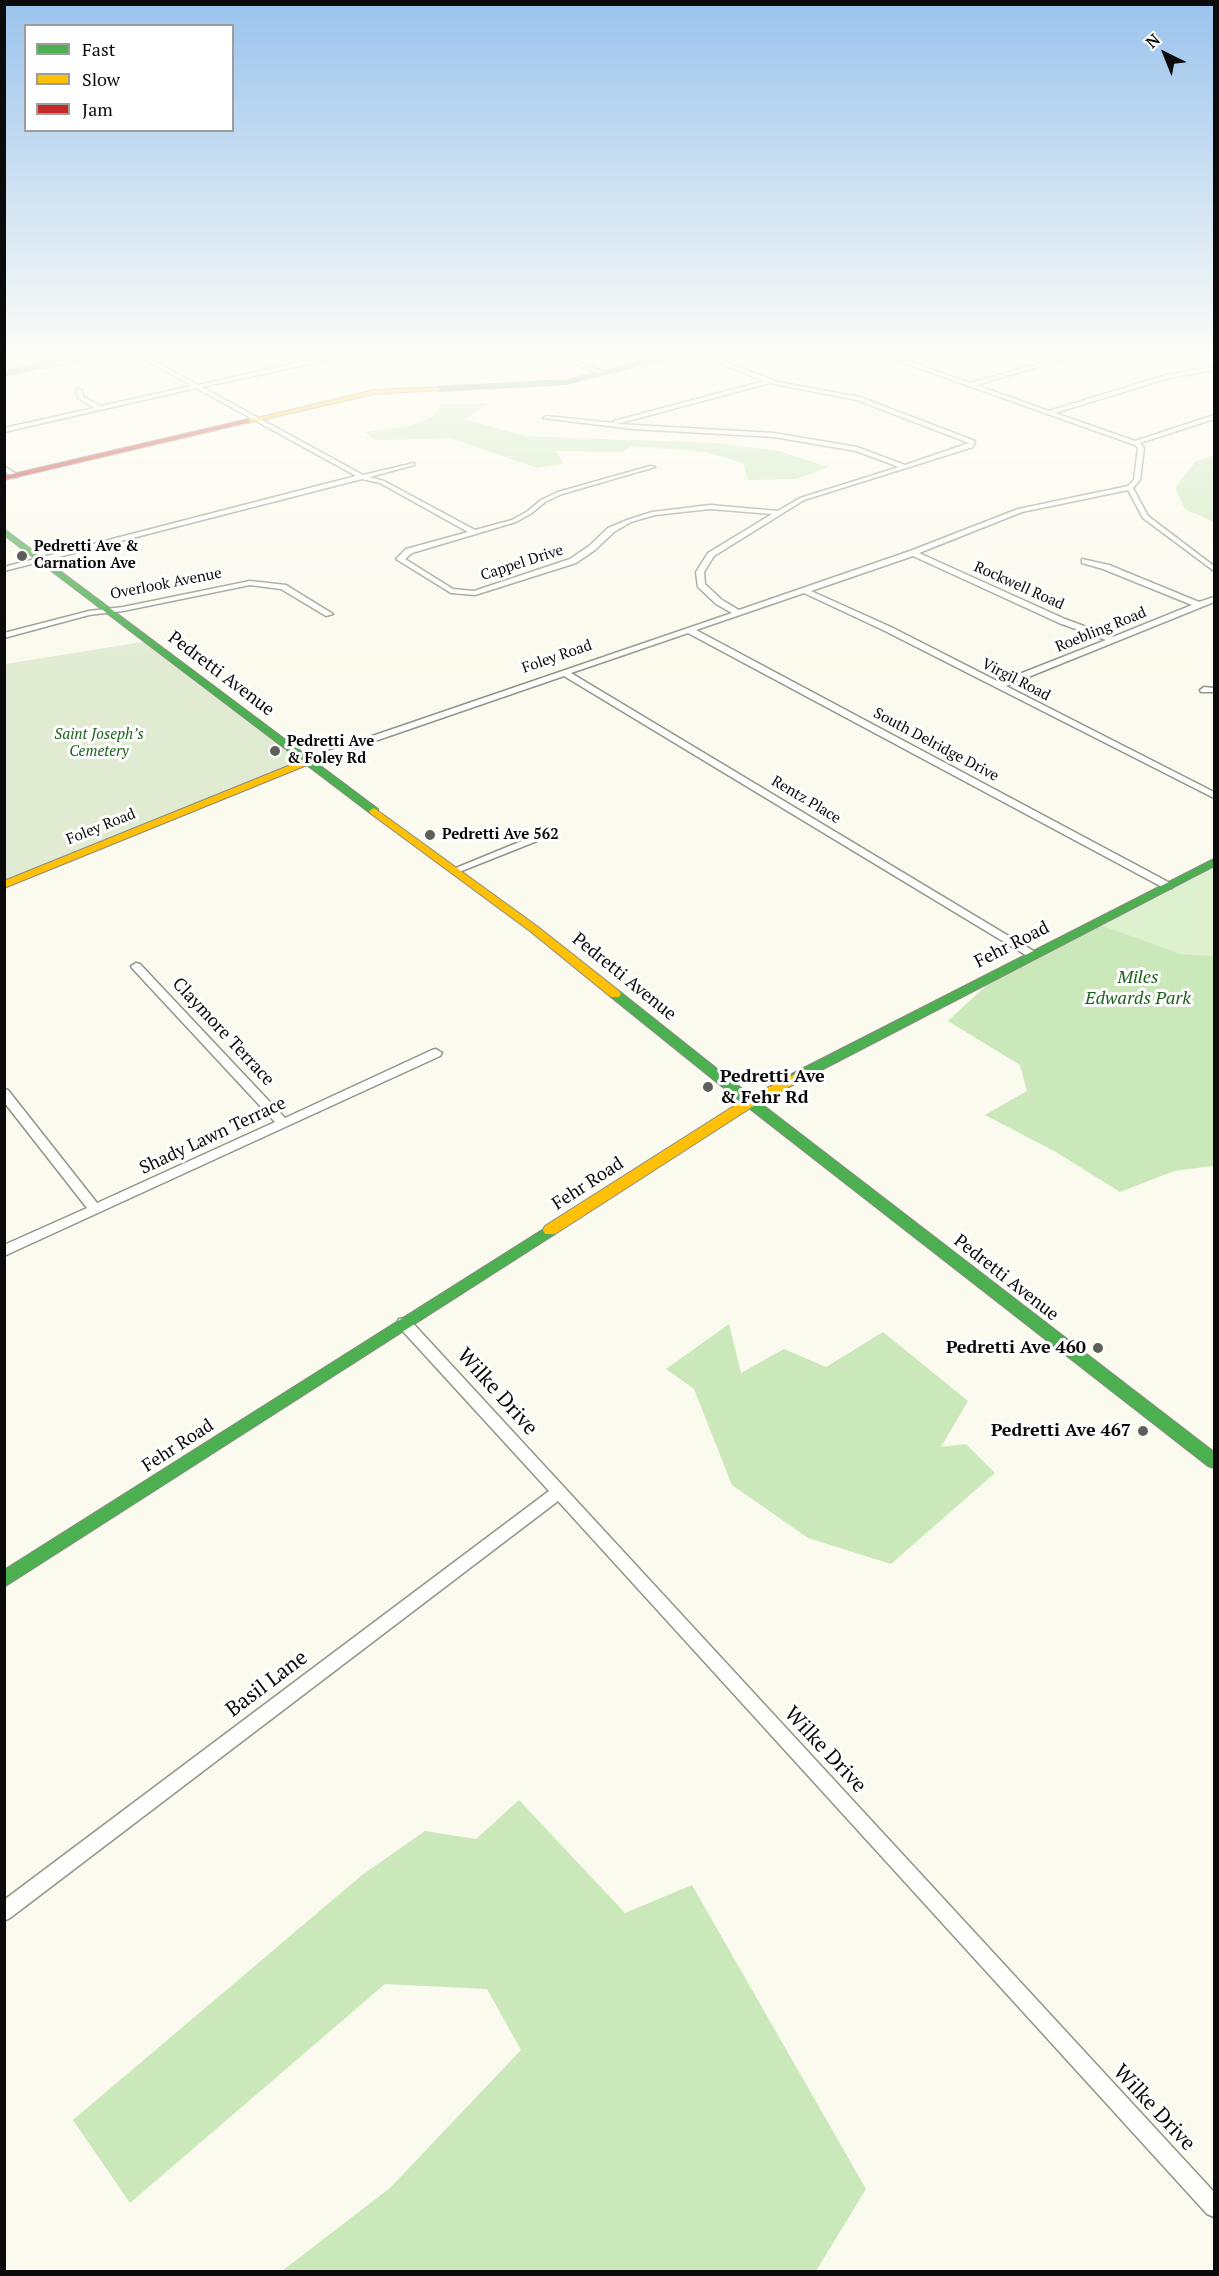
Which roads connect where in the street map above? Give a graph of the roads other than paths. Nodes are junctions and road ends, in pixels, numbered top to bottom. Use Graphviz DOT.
graph roads {
  1 [pos="75,459"];
  2 [pos="330,459"];
  3 [pos="883,459"];
  4 [pos="926,459"];
  5 [pos="1140,459"];
  6 [pos="412,464"];
  7 [pos="903,466"];
  8 [pos="652,467"];
  9 [pos="8,474"];
  10 [pos="362,477"];
  11 [pos="1130,488"];
  12 [pos="779,513"];
  13 [pos="4,531"];
  14 [pos="475,533"];
  15 [pos="913,553"];
  16 [pos="41,559"];
  17 [pos="1085,561"];
  18 [pos="4,569"];
  19 [pos="1215,569"];
  20 [pos="804,590"];
  21 [pos="1215,600"];
  22 [pos="1199,605"];
  23 [pos="107,610"];
  24 [pos="738,613"];
  25 [pos="329,614"];
  26 [pos="689,630"];
  27 [pos="4,636"];
  28 [pos="1114,640"];
  29 [pos="563,672"];
  30 [pos="998,686"];
  31 [pos="1204,690"];
  32 [pos="1215,690"];
  33 [pos="308,761"];
  34 [pos="1215,795"];
  35 [pos="534,839"];
  36 [pos="1215,862"];
  37 [pos="456,870"];
  38 [pos="4,885"];
  39 [pos="1168,886"];
  40 [pos="1034,954"];
  41 [pos="136,966"];
  42 [pos="436,1053"];
  43 [pos="4,1094"];
  44 [pos="750,1102"];
  45 [pos="283,1123"];
  46 [pos="95,1209"];
  47 [pos="4,1251"];
  48 [pos="404,1323"];
  49 [pos="1215,1461"];
  50 [pos="557,1492"];
  51 [pos="4,1580"];
  52 [pos="4,1912"];
  53 [pos="1215,2207"];
  1 -- 9 [label="street"];
  2 -- 10 [label="street"];
  3 -- 7 [label="street"];
  4 -- 7 [label="street"];
  5 -- 11 [label="street"];
  6 -- 10 [label="street"];
  7 -- 12 [label="street"];
  8 -- 14 [label="street"];
  10 -- 14 [label="street"];
  10 -- 16 [label="street"];
  11 -- 15 [label="street, Foley Road"];
  11 -- 19 [label="street"];
  12 -- 14 [label="street, Cappel Drive"];
  12 -- 24 [label="street"];
  13 -- 16 [label="street, Pedretti Avenue"];
  15 -- 20 [label="street, Foley Road"];
  15 -- 28 [label="street, Rockwell Road"];
  16 -- 18 [label="street"];
  16 -- 23 [label="street, Pedretti Avenue"];
  17 -- 22 [label="street"];
  20 -- 24 [label="street, Foley Road"];
  20 -- 30 [label="street, Virgil Road"];
  21 -- 22 [label="street, Roebling Road"];
  22 -- 28 [label="street, Roebling Road"];
  23 -- 25 [label="street, Overlook Avenue"];
  23 -- 27 [label="street, Overlook Avenue"];
  23 -- 33 [label="street, Pedretti Avenue"];
  24 -- 26 [label="street, Foley Road"];
  26 -- 29 [label="street, Foley Road"];
  26 -- 39 [label="street, South Delridge Drive"];
  28 -- 30 [label="street, Roebling Road"];
  29 -- 33 [label="street, Foley Road"];
  29 -- 40 [label="street, Rentz Place"];
  30 -- 34 [label="street, Virgil Road"];
  31 -- 32 [label="street"];
  33 -- 37 [label="street, Pedretti Avenue"];
  33 -- 38 [label="street, Foley Road"];
  35 -- 37 [label="street"];
  36 -- 39 [label="street, Fehr Road"];
  37 -- 44 [label="street, Pedretti Avenue"];
  39 -- 40 [label="street, Fehr Road"];
  40 -- 44 [label="street, Fehr Road"];
  41 -- 45 [label="street, Claymore Terrace"];
  42 -- 45 [label="street, Shady Lawn Terrace"];
  43 -- 46 [label="street"];
  44 -- 48 [label="street, Fehr Road"];
  44 -- 49 [label="street, Pedretti Avenue"];
  45 -- 46 [label="street, Shady Lawn Terrace"];
  46 -- 47 [label="street, Shady Lawn Terrace"];
  48 -- 50 [label="street, Wilke Drive"];
  48 -- 51 [label="street, Fehr Road"];
  50 -- 52 [label="street, Basil Lane"];
  50 -- 53 [label="street, Wilke Drive"];
}
